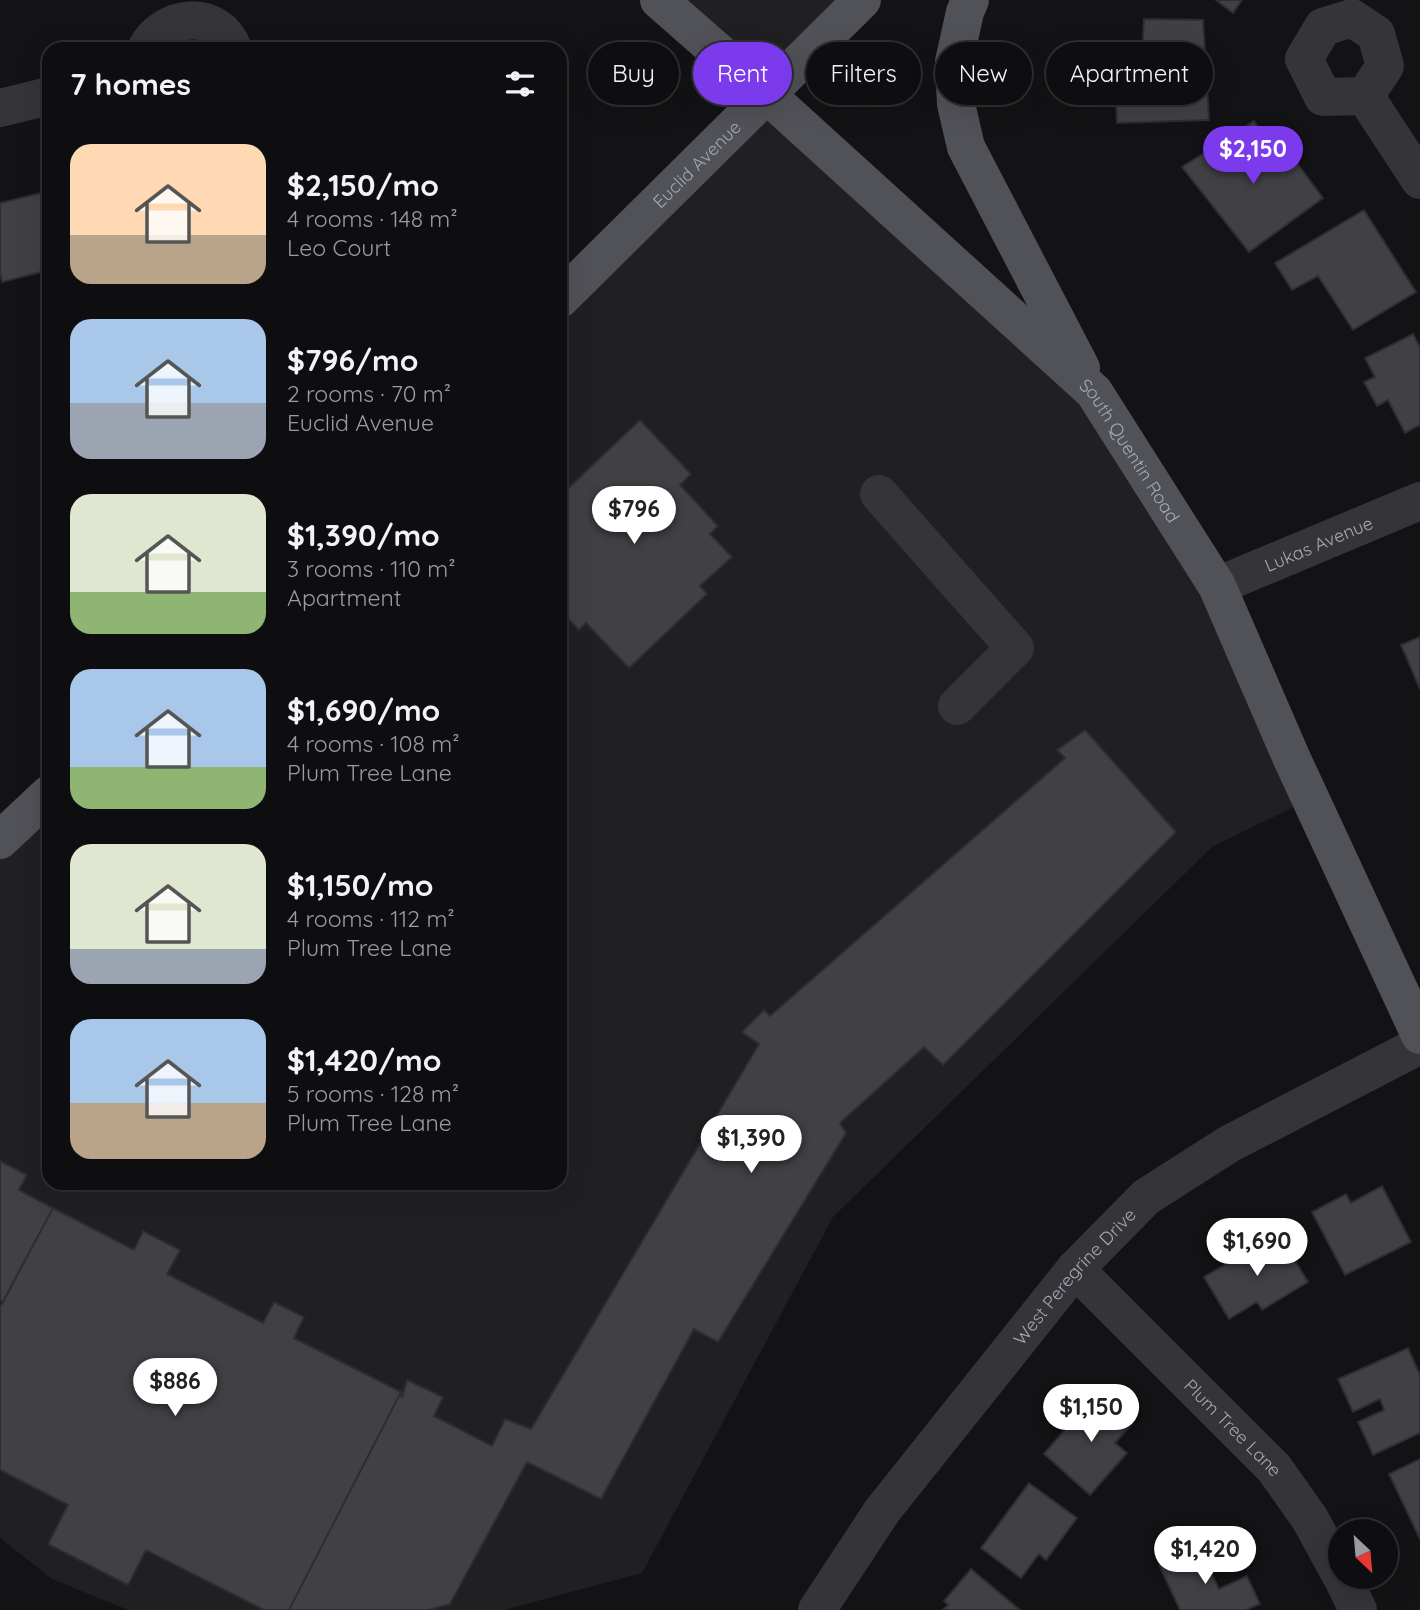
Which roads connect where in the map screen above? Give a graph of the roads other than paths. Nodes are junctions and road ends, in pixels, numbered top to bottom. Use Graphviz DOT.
graph roads {
  1 [pos="659,0"];
  2 [pos="862,0"];
  3 [pos="970,0"];
  4 [pos="150,42"];
  5 [pos="230,42"];
  6 [pos="707,42"];
  7 [pos="792,69"];
  8 [pos="1365,96"];
  9 [pos="42,98"];
  10 [pos="755,105"];
  11 [pos="778,105"];
  12 [pos="0,108"];
  13 [pos="1420,180"];
  14 [pos="567,292"];
  15 [pos="1094,392"];
  16 [pos="879,494"];
  17 [pos="1420,501"];
  18 [pos="1217,586"];
  19 [pos="957,706"];
  20 [pos="42,801"];
  21 [pos="0,840"];
  22 [pos="1420,1035"];
  23 [pos="1420,1045"];
  24 [pos="1075,1269"];
  25 [pos="1328,1552"];
  26 [pos="1348,1589"];
  27 [pos="817,1610"];
  28 [pos="1358,1610"];
  1 -- 6 [label="main road, South Quentin Road"];
  2 -- 7 [label="main road, Euclid Avenue"];
  3 -- 15 [label="main road"];
  4 -- 5 [label="street"];
  8 -- 13 [label="street"];
  9 -- 12 [label="street"];
  10 -- 14 [label="main road, Euclid Avenue"];
  11 -- 15 [label="main road, South Quentin Road"];
  15 -- 18 [label="main road, South Quentin Road"];
  16 -- 19 [label="street"];
  17 -- 18 [label="street, Lukas Avenue"];
  18 -- 22 [label="main road, South Quentin Road"];
  20 -- 21 [label="main road"];
  23 -- 24 [label="street, West Peregrine Drive"];
  24 -- 25 [label="street, Plum Tree Lane"];
  24 -- 27 [label="street, West Peregrine Drive"];
  26 -- 28 [label="street, Plum Tree Lane"];
}
